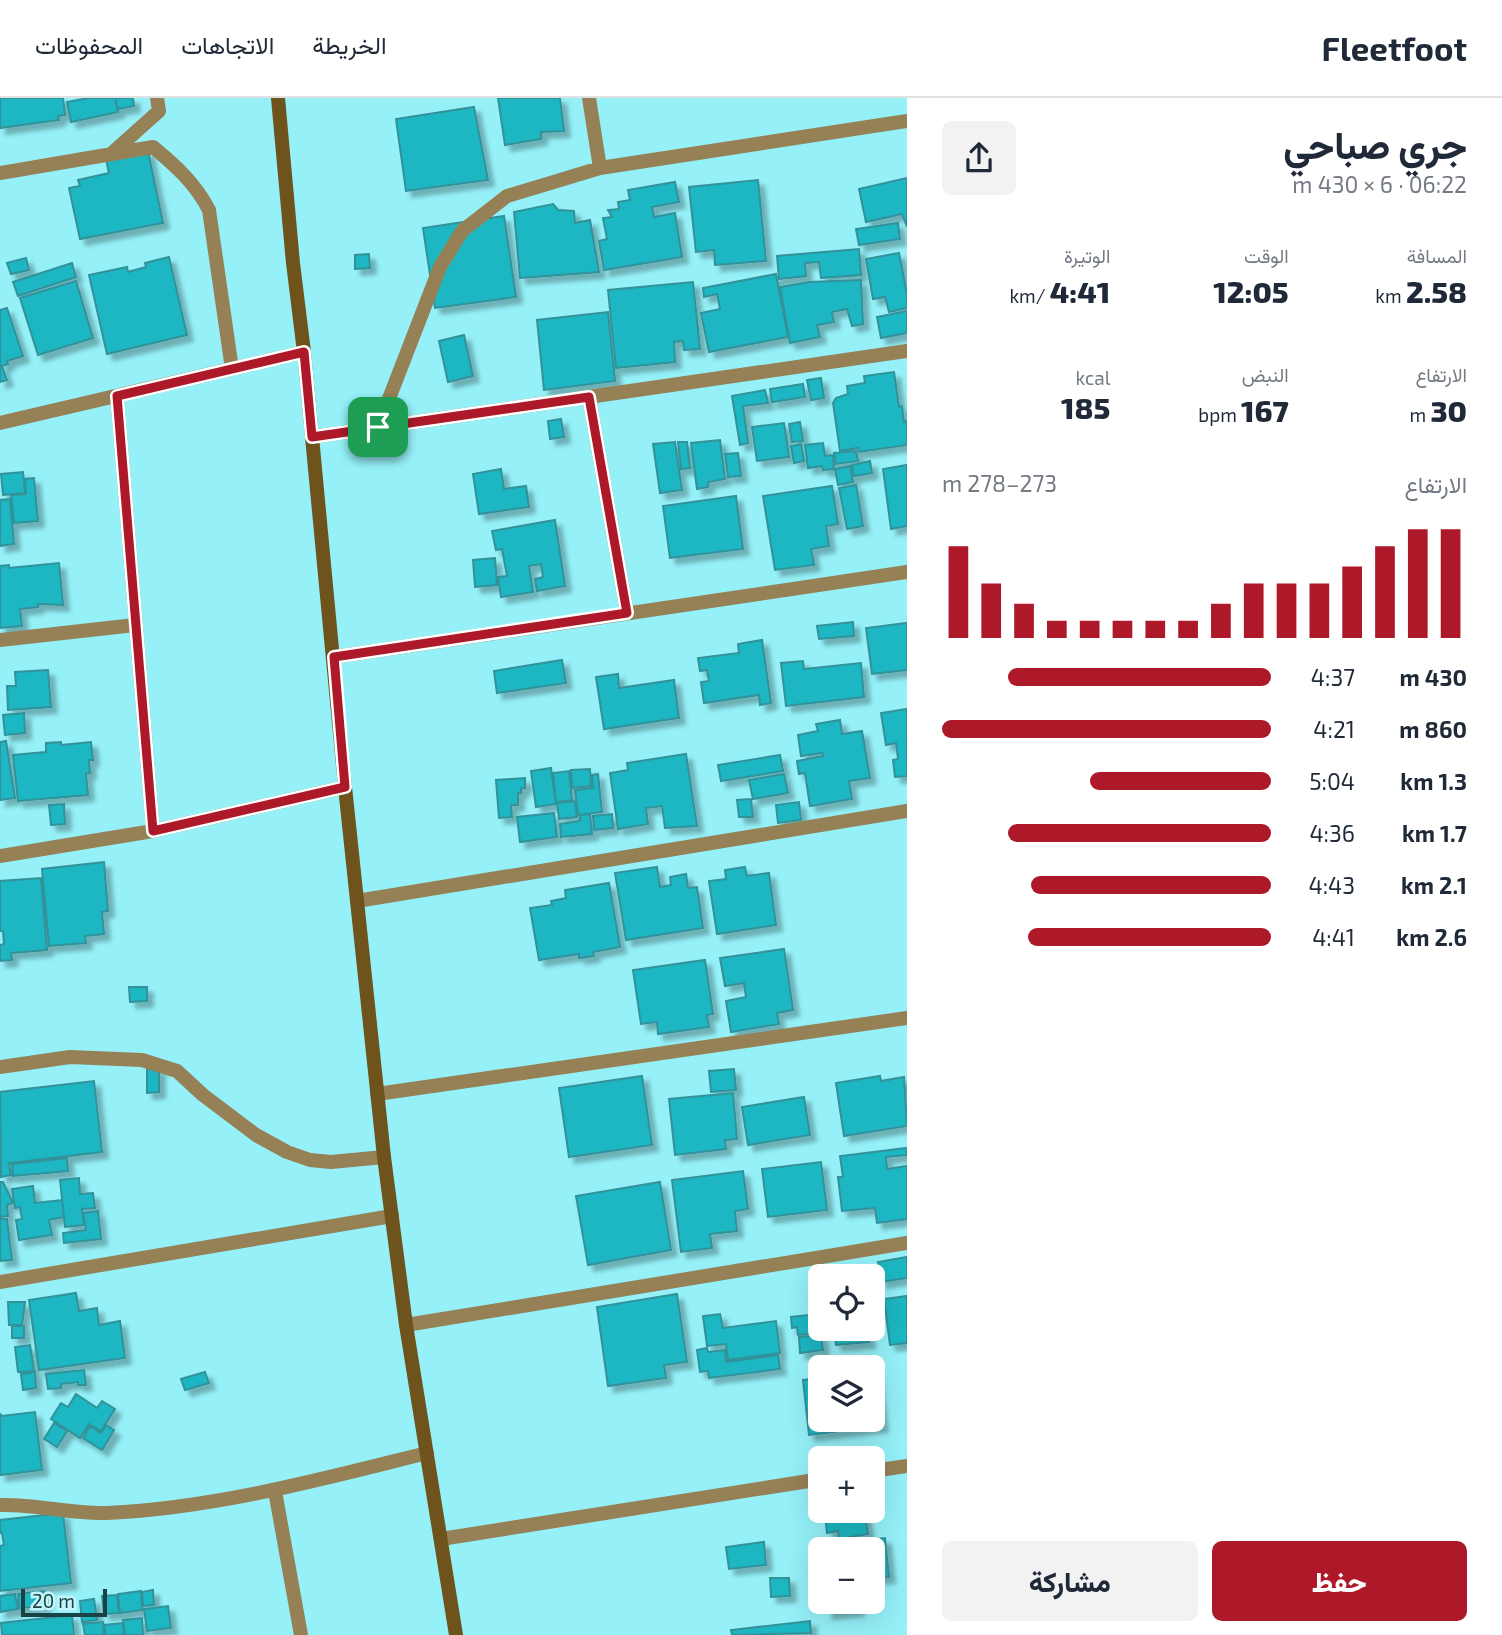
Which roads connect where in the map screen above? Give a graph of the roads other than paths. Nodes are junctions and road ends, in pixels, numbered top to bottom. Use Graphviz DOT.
graph roads {
  1 [pos="157,98"];
  2 [pos="278,98"];
  3 [pos="589,98"];
  4 [pos="907,121"];
  5 [pos="110,155"];
  6 [pos="600,168"];
  7 [pos="0,173"];
  8 [pos="907,351"];
  9 [pos="304,352"];
  10 [pos="232,369"];
  11 [pos="117,396"];
  12 [pos="589,397"];
  13 [pos="0,423"];
  14 [pos="378,427"];
  15 [pos="312,437"];
  16 [pos="907,572"];
  17 [pos="627,613"];
  18 [pos="135,625"];
  19 [pos="0,640"];
  20 [pos="334,657"];
  21 [pos="345,787"];
  22 [pos="907,811"];
  23 [pos="153,831"];
  24 [pos="0,856"];
  25 [pos="357,901"];
  26 [pos="907,1018"];
  27 [pos="0,1067"];
  28 [pos="377,1094"];
  29 [pos="384,1157"];
  30 [pos="392,1216"];
  31 [pos="907,1243"];
  32 [pos="0,1282"];
  33 [pos="406,1325"];
  34 [pos="427,1453"];
  35 [pos="907,1466"];
  36 [pos="885,1469"];
  37 [pos="808,1481"];
  38 [pos="275,1491"];
  39 [pos="0,1505"];
  40 [pos="441,1539"];
  41 [pos="301,1635"];
  42 [pos="456,1635"];
  1 -- 5 [label="street"];
  2 -- 9 [label="street"];
  3 -- 6 [label="street"];
  4 -- 6 [label="street"];
  5 -- 7 [label="street"];
  5 -- 10 [label="street"];
  6 -- 14 [label="street"];
  8 -- 12 [label="street"];
  9 -- 10 [label="street"];
  9 -- 15 [label="street"];
  10 -- 11 [label="street"];
  11 -- 13 [label="street"];
  11 -- 18 [label="street"];
  12 -- 14 [label="street"];
  12 -- 17 [label="street"];
  14 -- 15 [label="street"];
  15 -- 20 [label="street"];
  16 -- 17 [label="street"];
  17 -- 20 [label="street"];
  18 -- 19 [label="street"];
  18 -- 23 [label="street"];
  20 -- 21 [label="street"];
  21 -- 23 [label="street"];
  21 -- 25 [label="street"];
  22 -- 25 [label="street"];
  23 -- 24 [label="street"];
  25 -- 28 [label="street"];
  26 -- 28 [label="street"];
  27 -- 29 [label="street"];
  28 -- 29 [label="street"];
  29 -- 30 [label="street"];
  30 -- 32 [label="street"];
  30 -- 33 [label="street"];
  31 -- 33 [label="street"];
  33 -- 34 [label="street"];
  34 -- 38 [label="street"];
  34 -- 40 [label="street"];
  35 -- 36 [label="street"];
  37 -- 40 [label="street"];
  38 -- 39 [label="street"];
  38 -- 41 [label="street"];
  40 -- 42 [label="street"];
}
